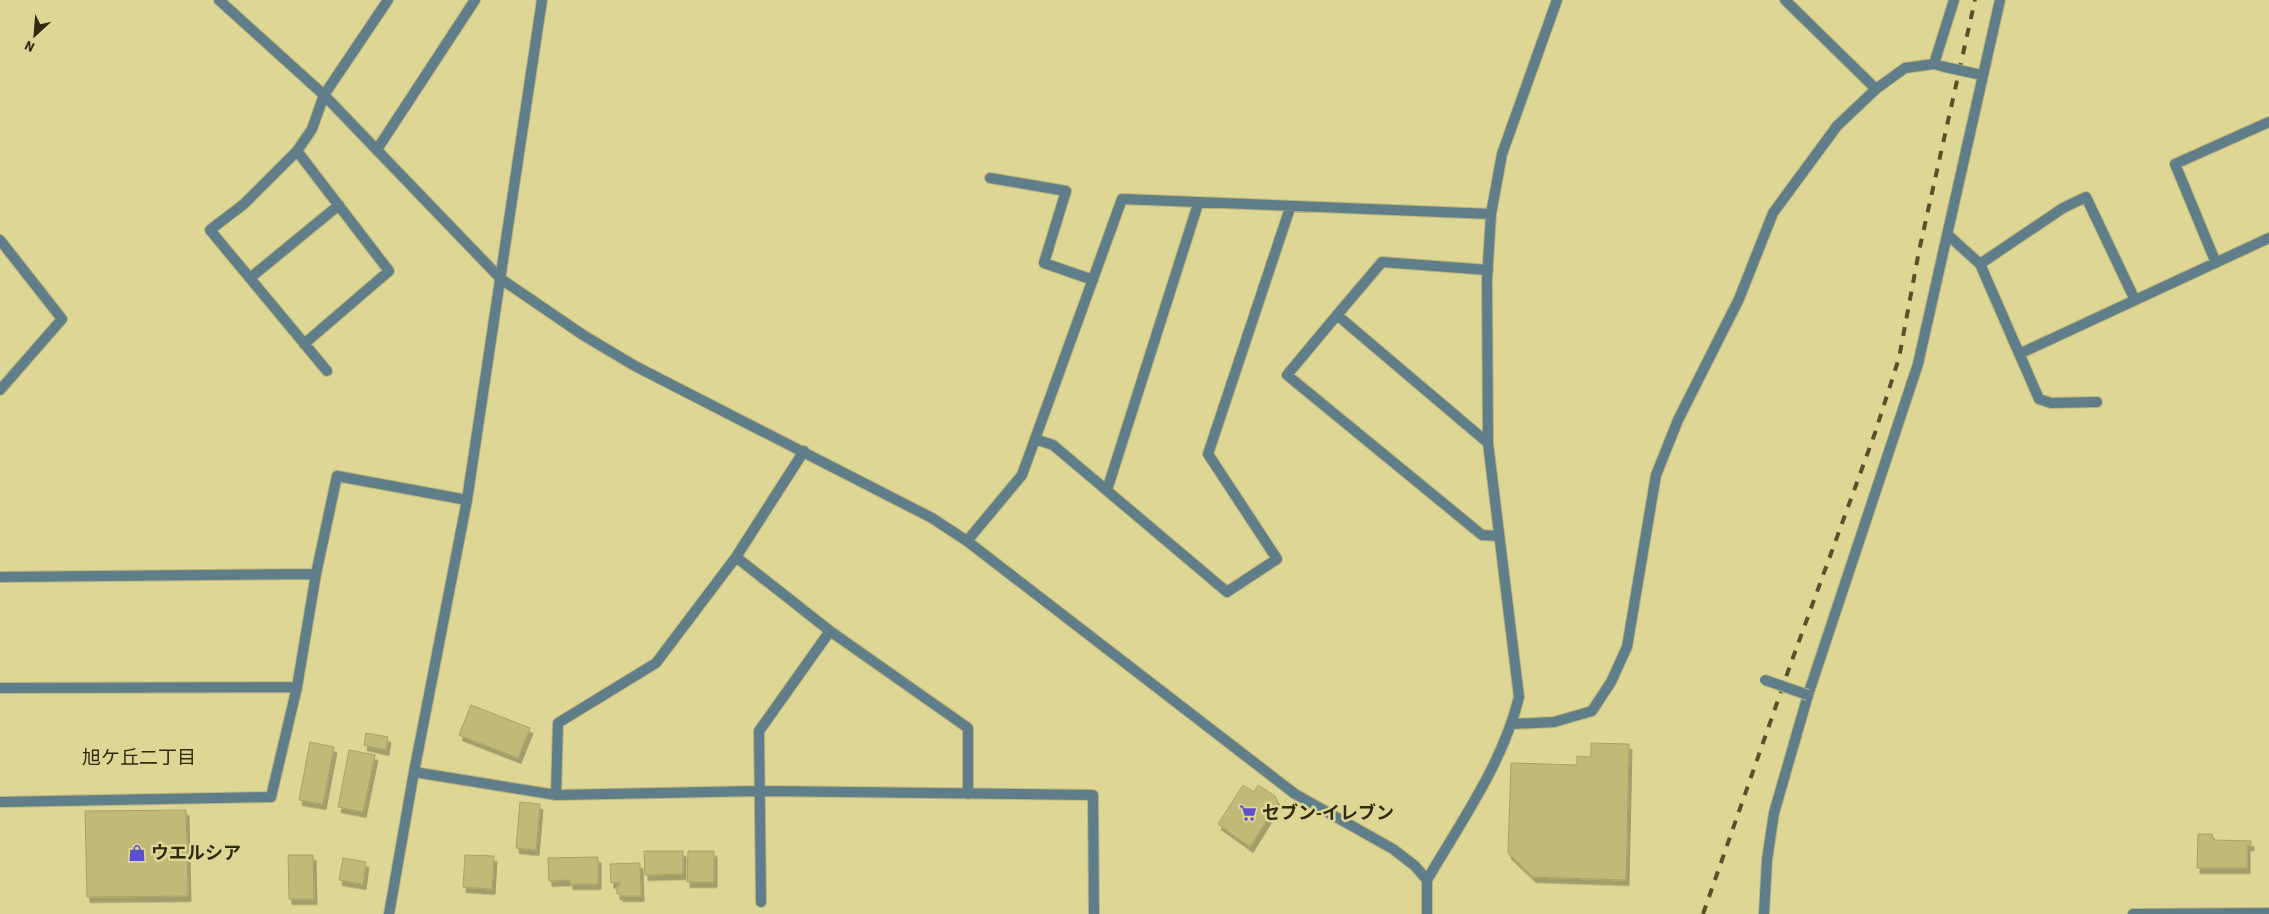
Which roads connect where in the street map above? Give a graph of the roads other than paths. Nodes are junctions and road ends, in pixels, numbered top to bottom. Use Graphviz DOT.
graph roads {
  1 [pos="219,0"];
  2 [pos="388,0"];
  3 [pos="475,0"];
  4 [pos="542,0"];
  5 [pos="1557,0"];
  6 [pos="1785,0"];
  7 [pos="1954,0"];
  8 [pos="2000,0"];
  9 [pos="1934,64"];
  10 [pos="1981,74"];
  11 [pos="1876,89"];
  12 [pos="324,94"];
  13 [pos="2269,122"];
  14 [pos="378,148"];
  15 [pos="297,151"];
  16 [pos="990,178"];
  17 [pos="1198,204"];
  18 [pos="338,205"];
  19 [pos="1290,208"];
  20 [pos="1491,214"];
  21 [pos="1948,235"];
  22 [pos="2269,238"];
  23 [pos="0,240"];
  24 [pos="2216,263"];
  25 [pos="1980,264"];
  26 [pos="1488,270"];
  27 [pos="250,278"];
  28 [pos="501,278"];
  29 [pos="1093,280"];
  30 [pos="2135,300"];
  31 [pos="1337,315"];
  32 [pos="304,344"];
  33 [pos="2019,354"];
  34 [pos="327,371"];
  35 [pos="0,390"];
  36 [pos="2097,402"];
  37 [pos="1035,439"];
  38 [pos="1488,443"];
  39 [pos="804,451"];
  40 [pos="1107,490"];
  41 [pos="467,500"];
  42 [pos="1500,536"];
  43 [pos="966,541"];
  44 [pos="736,557"];
  45 [pos="316,574"];
  46 [pos="0,576"];
  47 [pos="830,631"];
  48 [pos="1765,680"];
  49 [pos="297,687"];
  50 [pos="0,688"];
  51 [pos="1808,696"];
  52 [pos="1512,724"];
  53 [pos="414,772"];
  54 [pos="760,791"];
  55 [pos="968,794"];
  56 [pos="556,795"];
  57 [pos="0,802"];
  58 [pos="1427,880"];
  59 [pos="761,902"];
  60 [pos="2269,913"];
  61 [pos="389,914"];
  62 [pos="1094,914"];
  63 [pos="1427,914"];
  64 [pos="1764,914"];
  65 [pos="2133,914"];
  1 -- 12 [label="street"];
  2 -- 12 [label="street"];
  3 -- 14 [label="street"];
  4 -- 28 [label="street"];
  5 -- 20 [label="street"];
  6 -- 11 [label="street"];
  7 -- 9 [label="street"];
  8 -- 10 [label="street"];
  9 -- 10 [label="street, bridge"];
  9 -- 11 [label="street"];
  10 -- 21 [label="street"];
  11 -- 52 [label="street"];
  12 -- 14 [label="street"];
  12 -- 15 [label="street"];
  13 -- 24 [label="street"];
  14 -- 28 [label="street"];
  15 -- 18 [label="street"];
  15 -- 27 [label="street"];
  16 -- 29 [label="street"];
  17 -- 19 [label="street"];
  17 -- 29 [label="street"];
  17 -- 40 [label="street"];
  18 -- 27 [label="street"];
  18 -- 32 [label="street"];
  19 -- 20 [label="street"];
  19 -- 40 [label="street"];
  20 -- 26 [label="street"];
  21 -- 25 [label="street"];
  21 -- 51 [label="street"];
  22 -- 24 [label="street"];
  23 -- 35 [label="street"];
  24 -- 30 [label="street"];
  25 -- 30 [label="street"];
  25 -- 33 [label="street"];
  26 -- 31 [label="street"];
  26 -- 38 [label="street"];
  27 -- 32 [label="street"];
  28 -- 39 [label="street"];
  28 -- 41 [label="street"];
  29 -- 37 [label="street"];
  30 -- 33 [label="street"];
  31 -- 38 [label="street"];
  31 -- 42 [label="street"];
  32 -- 34 [label="street"];
  33 -- 36 [label="street"];
  37 -- 40 [label="street"];
  37 -- 43 [label="street"];
  38 -- 42 [label="street"];
  39 -- 43 [label="street"];
  39 -- 44 [label="street"];
  41 -- 45 [label="street"];
  41 -- 53 [label="street"];
  42 -- 52 [label="street"];
  43 -- 58 [label="street"];
  44 -- 47 [label="street"];
  44 -- 56 [label="street"];
  45 -- 46 [label="street"];
  45 -- 49 [label="street"];
  47 -- 54 [label="street"];
  47 -- 55 [label="street"];
  48 -- 51 [label="street, bridge"];
  49 -- 50 [label="street"];
  49 -- 57 [label="street"];
  51 -- 64 [label="street"];
  52 -- 58 [label="street"];
  53 -- 56 [label="street"];
  53 -- 61 [label="street"];
  54 -- 55 [label="street"];
  54 -- 56 [label="street"];
  54 -- 59 [label="street"];
  55 -- 62 [label="street"];
  58 -- 63 [label="street"];
  60 -- 65 [label="street"];
}
